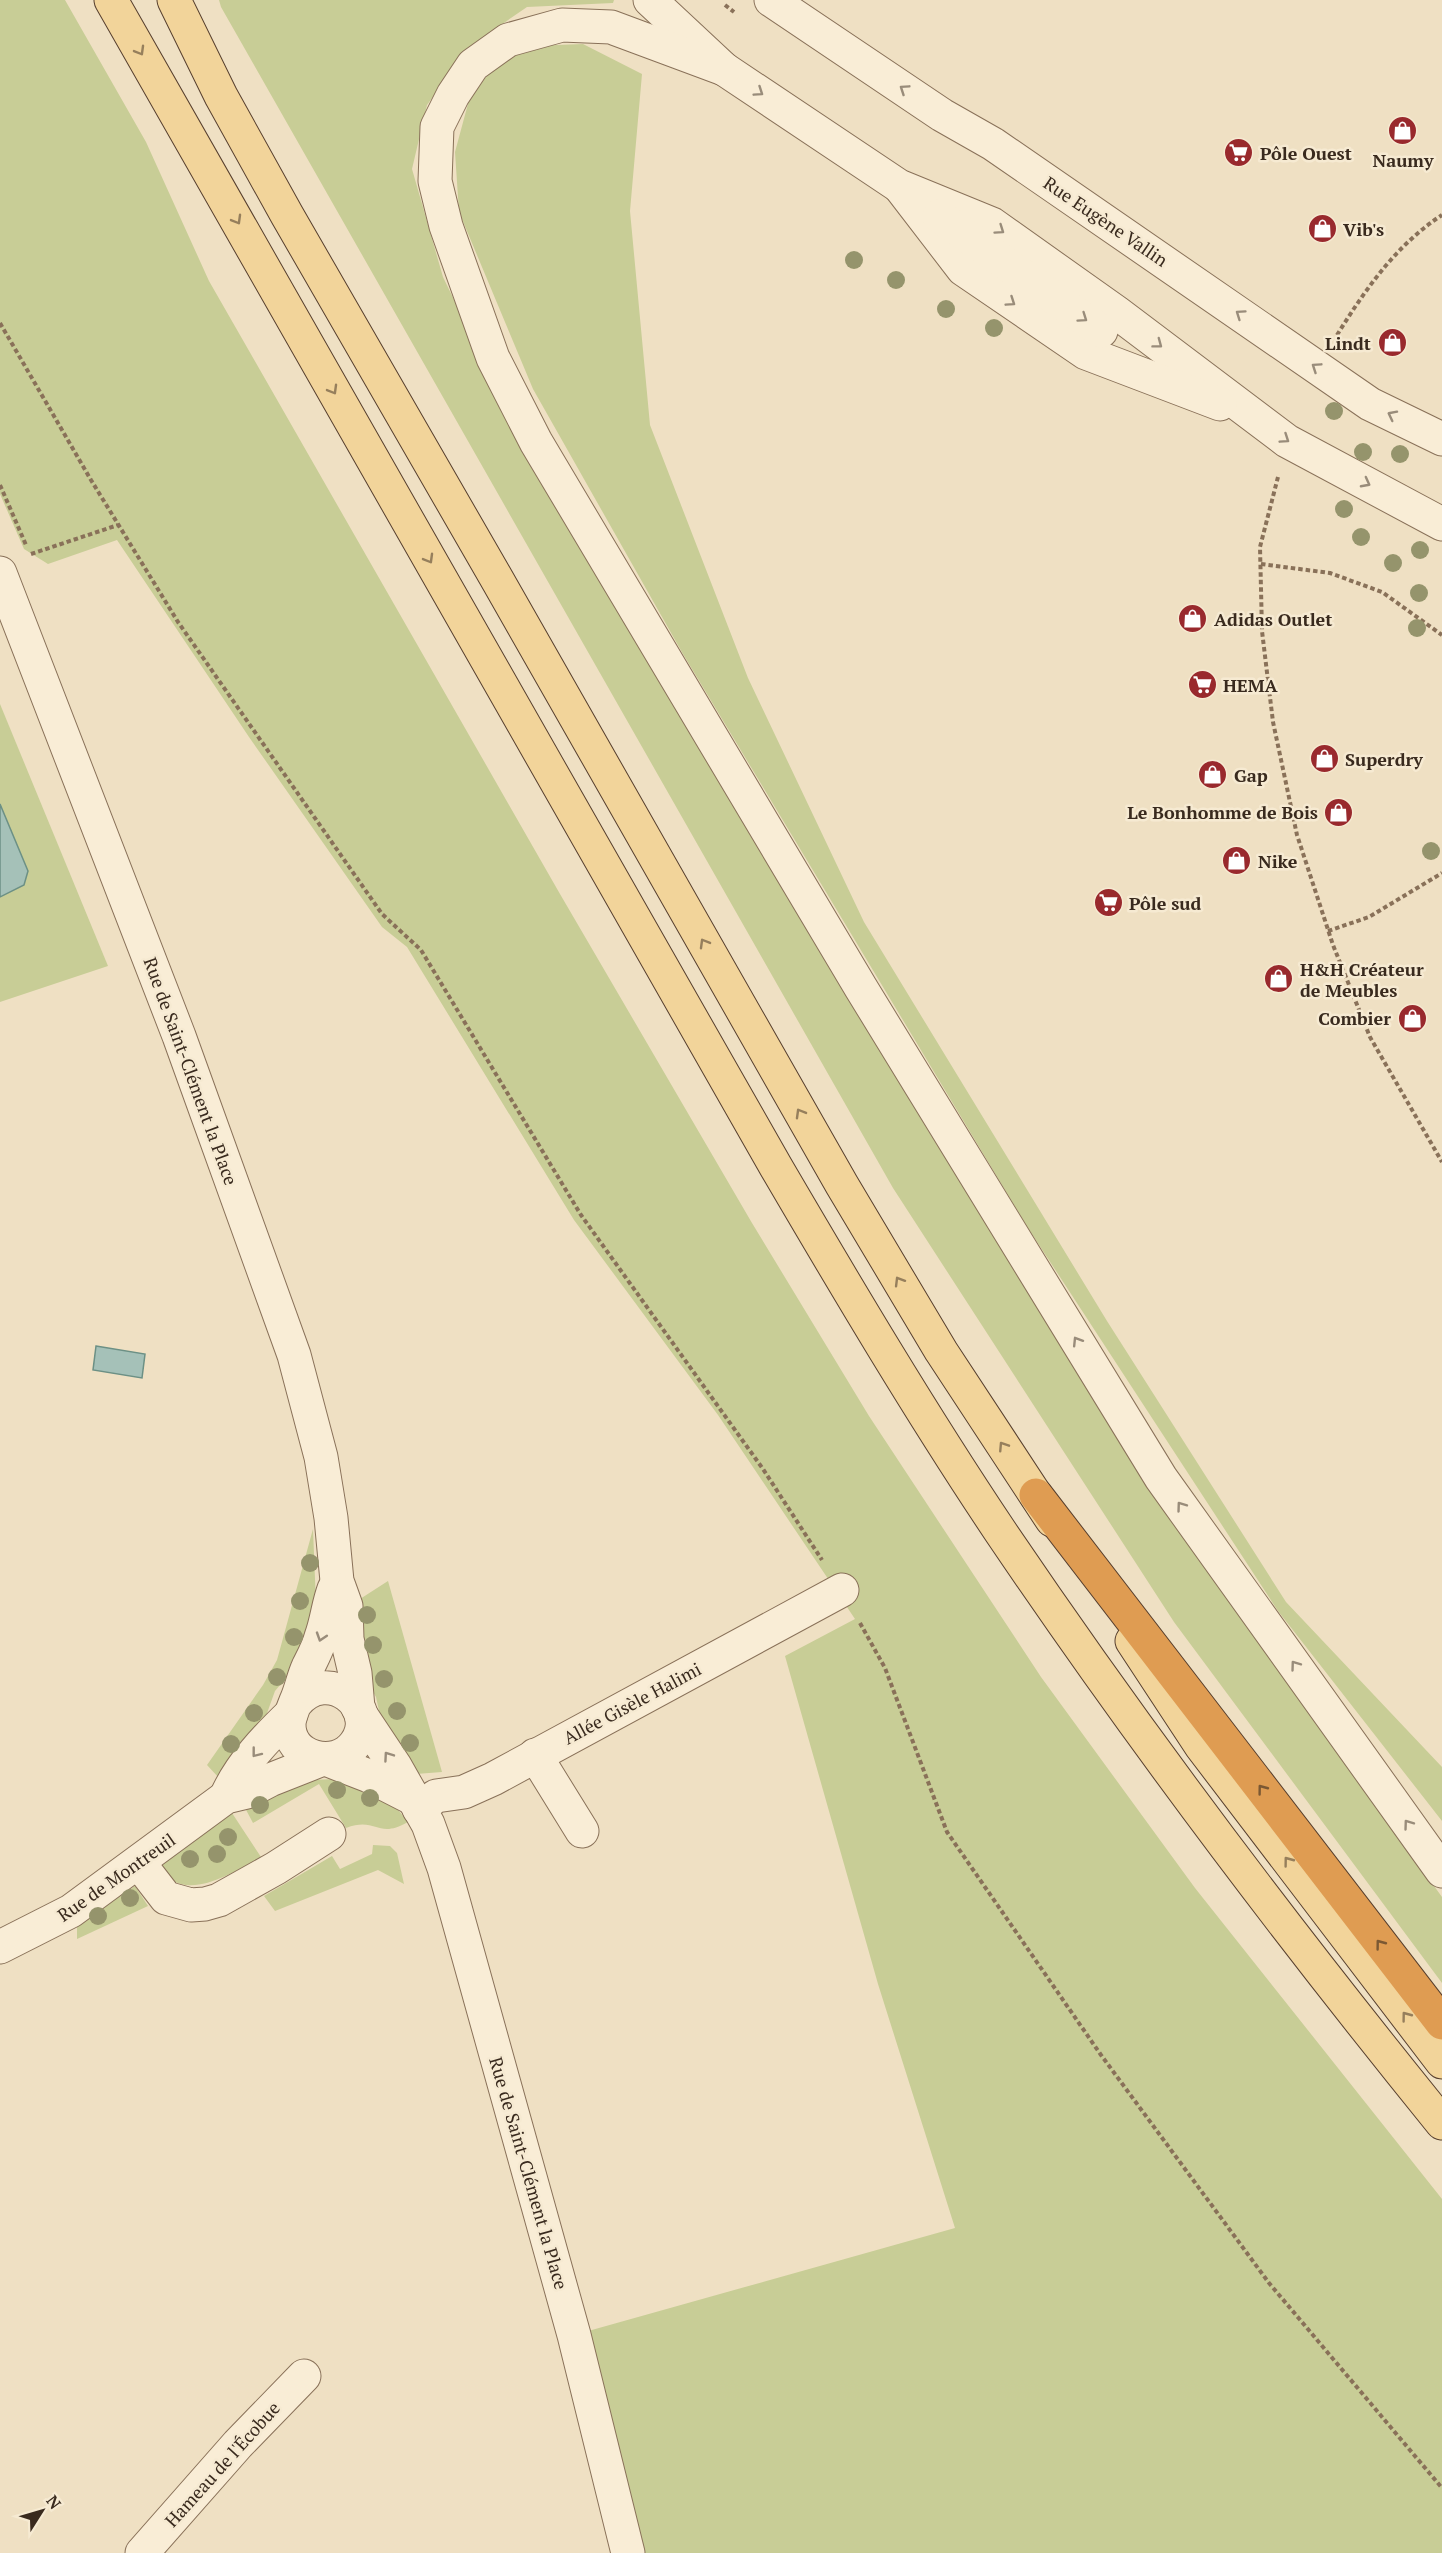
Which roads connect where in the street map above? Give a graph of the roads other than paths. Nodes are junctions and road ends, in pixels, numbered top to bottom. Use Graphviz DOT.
graph roads {
  1 [pos="111,0"];
  2 [pos="174,0"];
  3 [pos="650,0"];
  4 [pos="771,0"];
  5 [pos="724,69"];
  6 [pos="942,115"];
  7 [pos="899,186"];
  8 [pos="1144,271"];
  9 [pos="1101,331"];
  10 [pos="1258,419"];
  11 [pos="1442,439"];
  12 [pos="1442,524"];
  13 [pos="0,573"];
  14 [pos="1036,1495"];
  15 [pos="337,1581"];
  16 [pos="842,1590"];
  17 [pos="293,1709"];
  18 [pos="359,1712"];
  19 [pos="535,1755"];
  20 [pos="325,1760"];
  21 [pos="226,1797"];
  22 [pos="416,1804"];
  23 [pos="582,1831"];
  24 [pos="329,1834"];
  25 [pos="139,1863"];
  26 [pos="1442,1871"];
  27 [pos="0,1947"];
  28 [pos="1442,2023"];
  29 [pos="1442,2062"];
  30 [pos="1442,2123"];
  31 [pos="303,2376"];
  32 [pos="142,2553"];
  33 [pos="628,2553"];
  1 -- 30 [label="main road, one-way"];
  14 -- 2 [label="main road, one-way"];
  3 -- 5 [label="street"];
  6 -- 4 [label="street, Rue Eugène Vallin, one-way"];
  5 -- 7 [label="street, one-way"];
  26 -- 5 [label="street, one-way"];
  6 -- 8 [label="street"];
  11 -- 6 [label="street, Rue Eugène Vallin, one-way"];
  7 -- 9 [label="street, one-way"];
  7 -- 10 [label="street, one-way"];
  7 -- 10 [label="street, one-way"];
  10 -- 12 [label="street, one-way"];
  13 -- 15 [label="street, Rue de Saint-Clément la Place"];
  28 -- 14 [label="highway, one-way"];
  29 -- 14 [label="main road, one-way"];
  15 -- 17 [label="street, Rue de Saint-Clément la Place, one-way"];
  15 -- 18 [label="street, Rue de Saint-Clément la Place"];
  16 -- 19 [label="street, Allée Gisèle Halimi"];
  17 -- 18 [label="street, Rue de Saint-Clément la Place"];
  17 -- 20 [label="street, Rue de Saint-Clément la Place"];
  17 -- 21 [label="street, Rue de Montreuil, one-way"];
  18 -- 20 [label="street, Rue de Saint-Clément la Place"];
  22 -- 18 [label="street, Rue de Saint-Clément la Place, one-way"];
  19 -- 22 [label="street, Allée Gisèle Halimi"];
  19 -- 23 [label="street"];
  20 -- 21 [label="street, Rue de Montreuil"];
  20 -- 22 [label="street, Rue de Saint-Clément la Place"];
  21 -- 25 [label="street, Rue de Montreuil"];
  22 -- 33 [label="street, Rue de Saint-Clément la Place"];
  24 -- 25 [label="street"];
  25 -- 27 [label="street, Rue de Montreuil"];
  31 -- 32 [label="street, Hameau de l'Écobue"];
}
